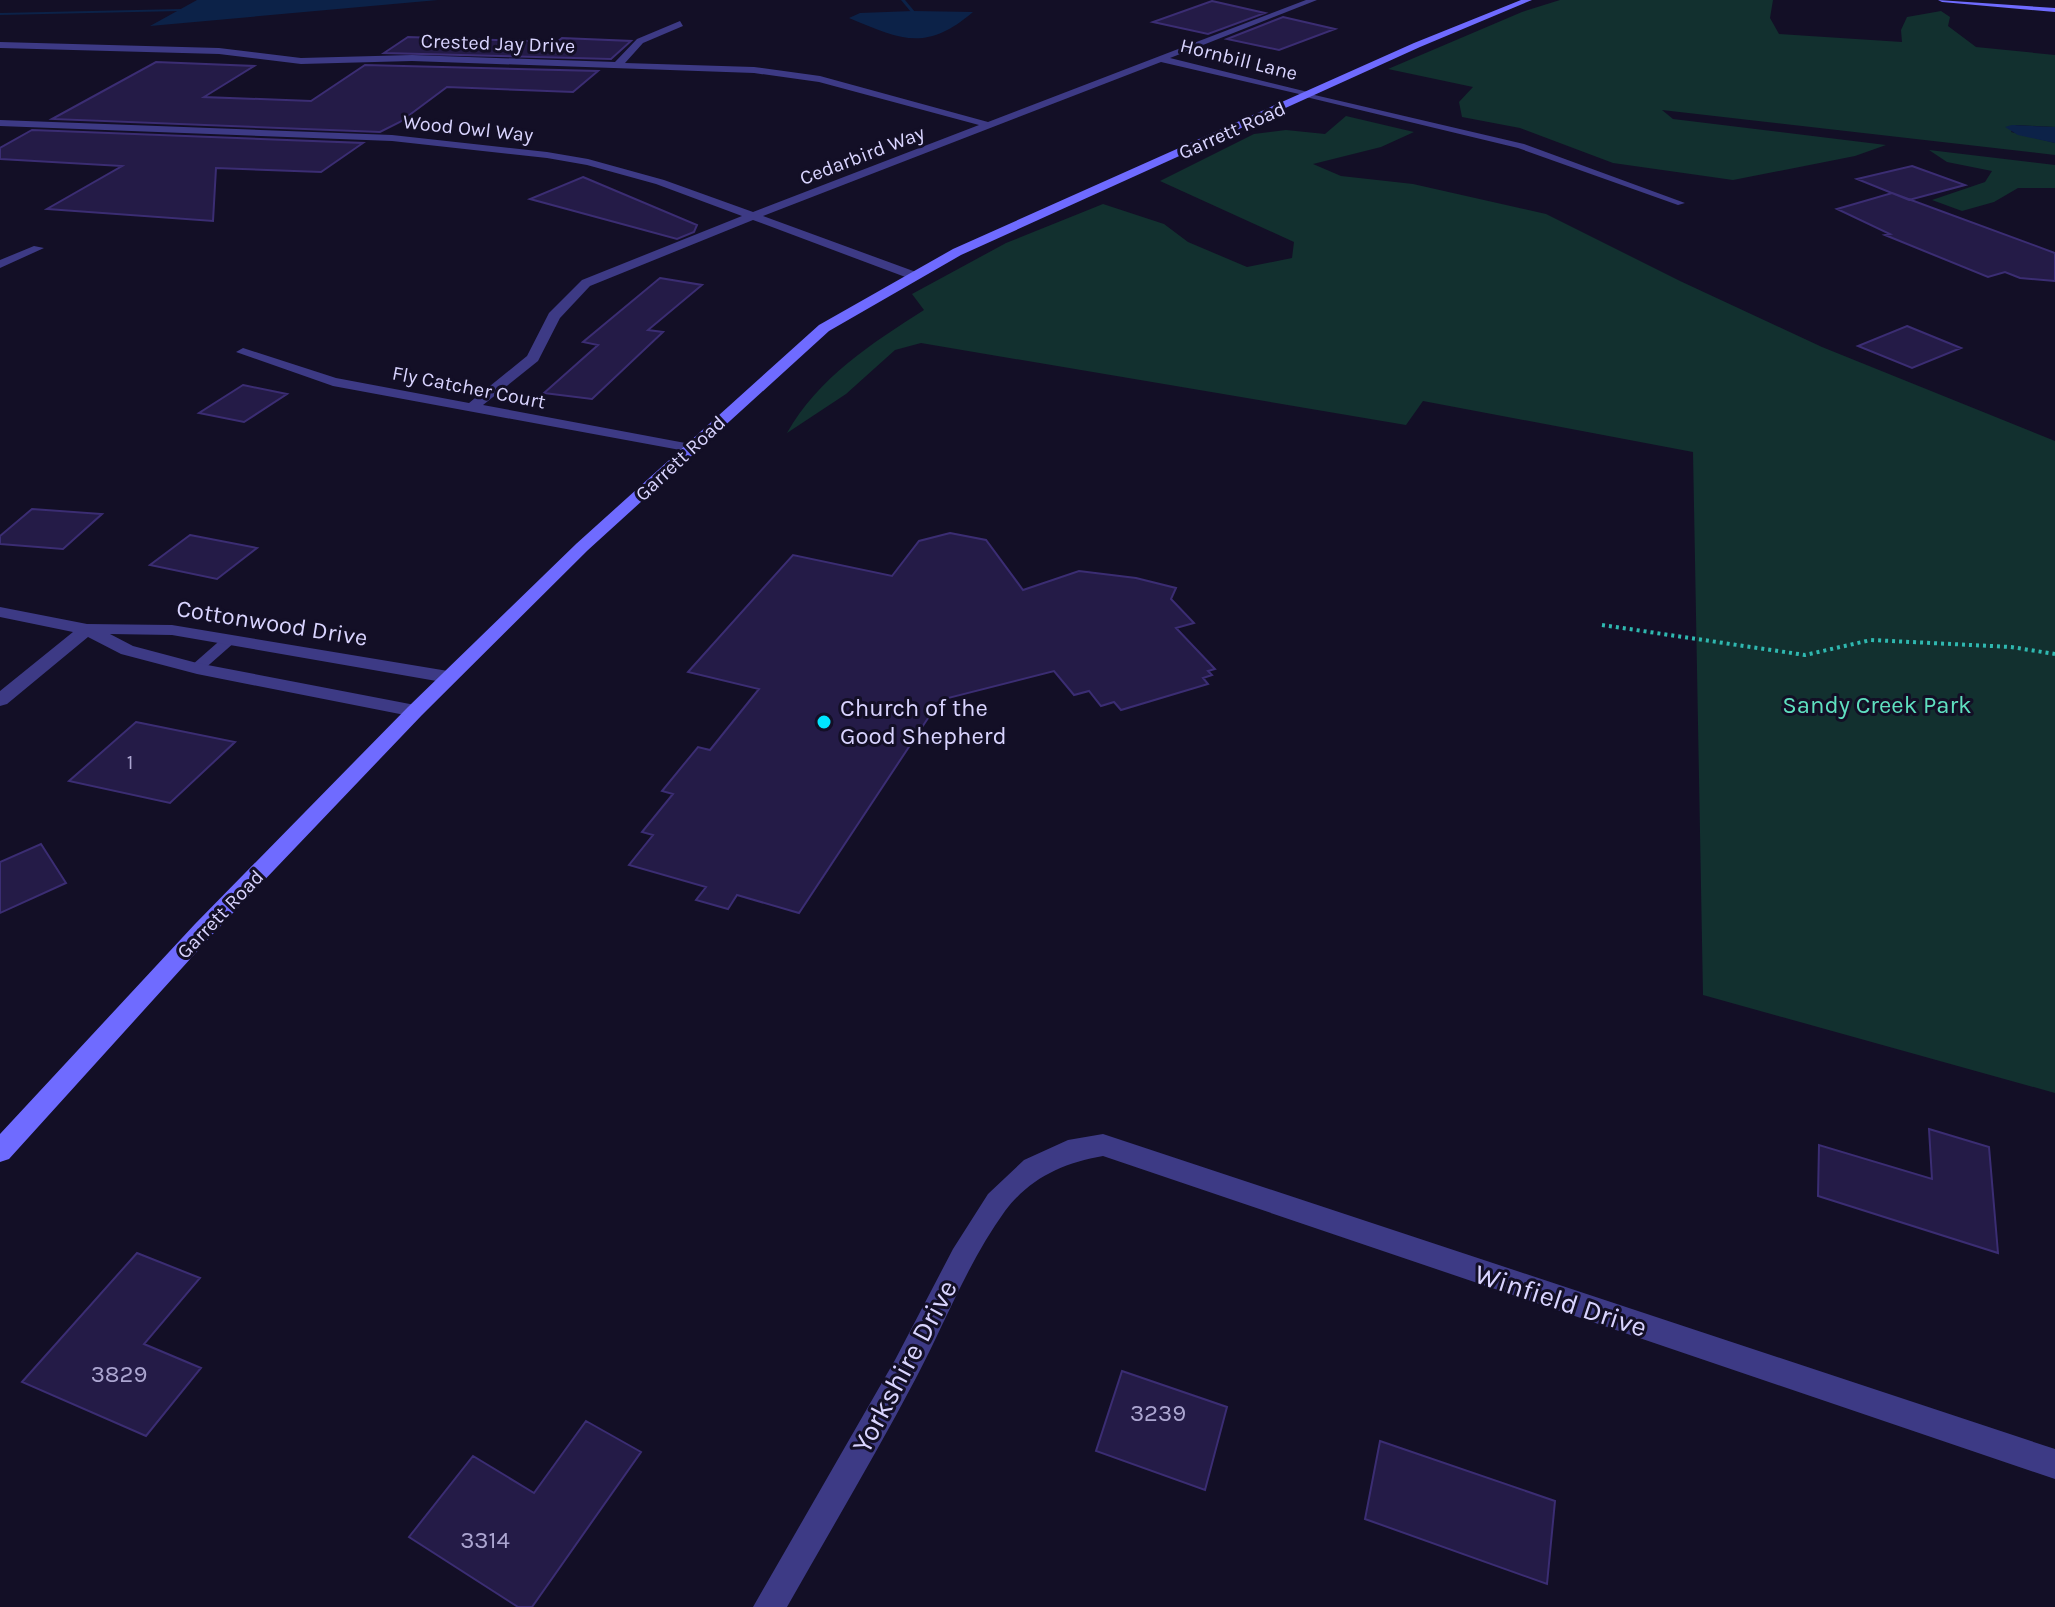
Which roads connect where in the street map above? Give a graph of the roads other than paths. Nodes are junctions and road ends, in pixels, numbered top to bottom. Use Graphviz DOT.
graph roads {
  1 [pos="1313,0"];
  2 [pos="1528,0"];
  3 [pos="1942,0"];
  4 [pos="2055,10"];
  5 [pos="680,24"];
  6 [pos="0,45"];
  7 [pos="1161,59"];
  8 [pos="618,65"];
  9 [pos="1309,95"];
  10 [pos="0,123"];
  11 [pos="989,125"];
  12 [pos="1681,203"];
  13 [pos="752,216"];
  14 [pos="38,248"];
  15 [pos="0,264"];
  16 [pos="912,275"];
  17 [pos="243,352"];
  18 [pos="470,409"];
  19 [pos="691,448"];
  20 [pos="0,612"];
  21 [pos="87,629"];
  22 [pos="230,639"];
  23 [pos="197,668"];
  24 [pos="448,677"];
  25 [pos="0,700"];
  26 [pos="415,711"];
  27 [pos="0,1151"];
  28 [pos="1068,1151"];
  29 [pos="2055,1464"];
  30 [pos="769,1607"];
  1 -- 7 [label="street, Cedarbird Way"];
  2 -- 9 [label="street, Garrett Road"];
  3 -- 4 [label="street"];
  5 -- 8 [label="street"];
  6 -- 8 [label="street, Crested Jay Drive"];
  7 -- 9 [label="street, Hornbill Lane"];
  7 -- 11 [label="street, Cedarbird Way"];
  8 -- 11 [label="street, Crested Jay Drive"];
  9 -- 12 [label="lane"];
  9 -- 16 [label="street, Garrett Road"];
  10 -- 13 [label="street, Wood Owl Way"];
  11 -- 13 [label="street, Cedarbird Way"];
  13 -- 16 [label="street, Wood Owl Way"];
  13 -- 18 [label="street, Cedarbird Way"];
  14 -- 15 [label="street"];
  16 -- 19 [label="street, Garrett Road"];
  17 -- 18 [label="street, Fly Catcher Court"];
  18 -- 19 [label="street, Fly Catcher Court"];
  19 -- 24 [label="street, Garrett Road"];
  20 -- 21 [label="street, Cottonwood Drive"];
  21 -- 22 [label="street, Cottonwood Drive"];
  21 -- 23 [label="street, Cottonwood Drive"];
  21 -- 25 [label="street"];
  22 -- 23 [label="lane"];
  22 -- 24 [label="street, Cottonwood Drive"];
  23 -- 26 [label="street, Cottonwood Drive"];
  24 -- 26 [label="street, Garrett Road"];
  26 -- 27 [label="street, Garrett Road"];
  28 -- 29 [label="street, Winfield Drive"];
  28 -- 30 [label="street, Yorkshire Drive"];
}
